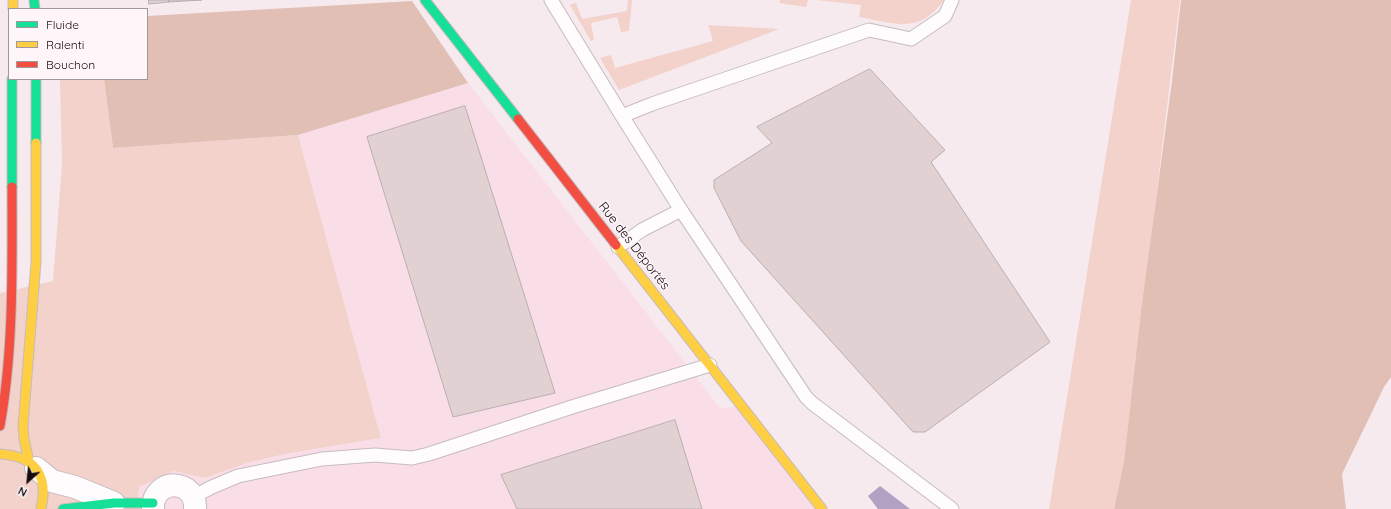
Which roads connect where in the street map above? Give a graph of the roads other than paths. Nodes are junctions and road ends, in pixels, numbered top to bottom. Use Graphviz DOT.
graph roads {
  1 [pos="425,0"];
  2 [pos="551,0"];
  3 [pos="952,0"];
  4 [pos="12,80"];
  5 [pos="36,80"];
  6 [pos="622,116"];
  7 [pos="681,210"];
  8 [pos="618,247"];
  9 [pos="710,365"];
  10 [pos="0,426"];
  11 [pos="0,454"];
  12 [pos="33,465"];
  13 [pos="114,503"];
  14 [pos="194,503"];
  15 [pos="153,506"];
  16 [pos="41,509"];
  17 [pos="63,509"];
  18 [pos="822,509"];
  19 [pos="952,509"];
  1 -- 8 [label="main road, Rue des Déportés"];
  2 -- 6 [label="lane"];
  3 -- 6 [label="lane"];
  4 -- 10 [label="main road"];
  5 -- 12 [label="main road"];
  6 -- 7 [label="lane"];
  7 -- 8 [label="lane"];
  7 -- 19 [label="lane"];
  8 -- 9 [label="main road, Rue des Déportés"];
  9 -- 14 [label="lane"];
  9 -- 18 [label="main road, Rue des Déportés"];
  11 -- 12 [label="main road"];
  12 -- 13 [label="street"];
  12 -- 16 [label="main road"];
  13 -- 15 [label="main road"];
  13 -- 17 [label="main road"];
  14 -- 15 [label="street"];
}
